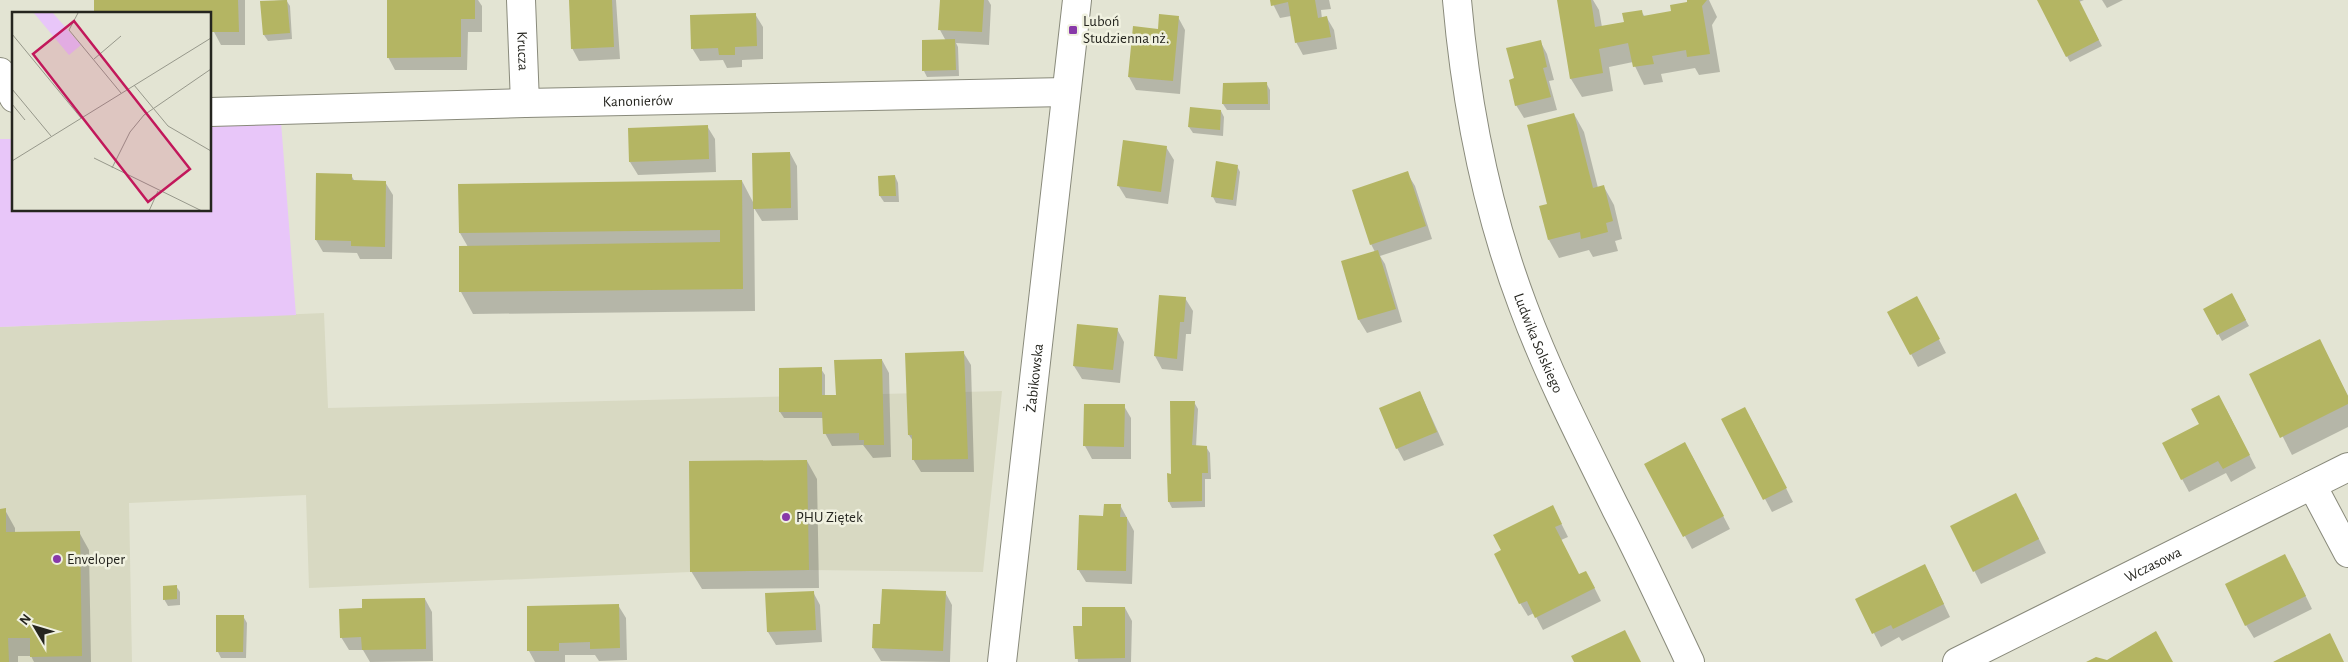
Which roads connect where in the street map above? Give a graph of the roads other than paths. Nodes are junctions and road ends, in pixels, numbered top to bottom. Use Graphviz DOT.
graph roads {
  1 [pos="521,0"];
  2 [pos="1077,0"];
  3 [pos="1457,0"];
  4 [pos="0,72"];
  5 [pos="1066,92"];
  6 [pos="12,94"];
  7 [pos="525,103"];
  8 [pos="211,112"];
  9 [pos="2348,467"];
  10 [pos="2312,485"];
  11 [pos="2348,553"];
  12 [pos="1002,662"];
  13 [pos="1690,662"];
  14 [pos="1957,662"];
  1 -- 7 [label="street, Krucza"];
  2 -- 5 [label="street, Żabikowska"];
  3 -- 13 [label="street, Ludwika Solskiego"];
  4 -- 6 [label="street"];
  5 -- 7 [label="street, Kanonierów"];
  5 -- 12 [label="street, Żabikowska"];
  7 -- 8 [label="street, Kanonierów"];
  9 -- 10 [label="street, Wczasowa"];
  10 -- 11 [label="street"];
  10 -- 14 [label="street, Wczasowa"];
}
